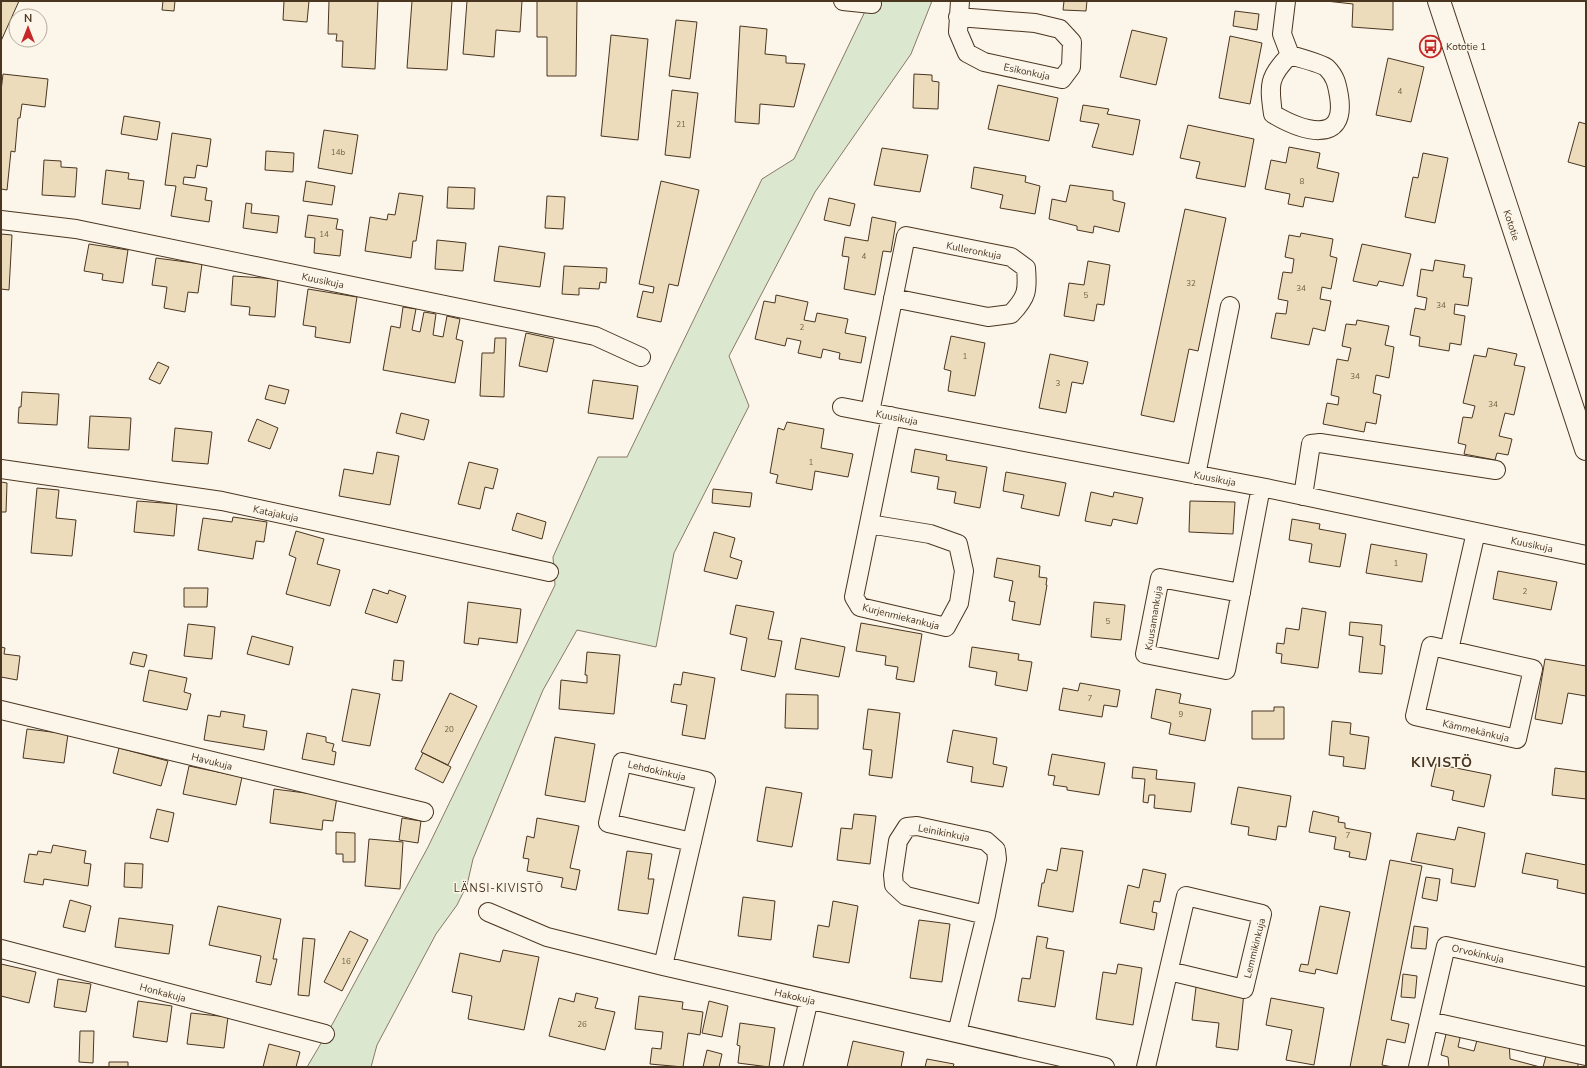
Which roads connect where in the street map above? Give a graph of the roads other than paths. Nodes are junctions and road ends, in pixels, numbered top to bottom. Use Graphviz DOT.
graph roads {
  1 [pos="842,1"];
  2 [pos="1286,1"];
  3 [pos="1439,1"];
  4 [pos="872,4"];
  5 [pos="959,9"];
  6 [pos="1290,55"];
  7 [pos="1,220"];
  8 [pos="893,298"];
  9 [pos="1230,306"];
  10 [pos="641,357"];
  11 [pos="842,406"];
  12 [pos="870,412"];
  13 [pos="891,416"];
  14 [pos="1586,449"];
  15 [pos="1,469"];
  16 [pos="1496,470"];
  17 [pos="1196,475"];
  18 [pos="1261,487"];
  19 [pos="1303,496"];
  20 [pos="869,524"];
  21 [pos="1476,532"];
  22 [pos="1586,555"];
  23 [pos="549,572"];
  24 [pos="1241,593"];
  25 [pos="1449,650"];
  26 [pos="1,710"];
  27 [pos="424,812"];
  28 [pos="692,842"];
  29 [pos="488,912"];
  30 [pos="986,915"];
  31 [pos="1,949"];
  32 [pos="663,966"];
  33 [pos="1168,971"];
  34 [pos="1586,977"];
  35 [pos="809,999"];
  36 [pos="1429,1020"];
  37 [pos="957,1033"];
  38 [pos="325,1034"];
  39 [pos="1586,1056"];
  40 [pos="793,1067"];
  41 [pos="1105,1067"];
  42 [pos="1146,1067"];
  43 [pos="1418,1067"];
  1 -- 4 [label="street"];
  2 -- 6 [label="street"];
  3 -- 14 [label="street, Kototie"];
  5 -- 5 [label="street, Esikonkuja"];
  6 -- 6 [label="street"];
  7 -- 10 [label="street, Kuusikuja"];
  8 -- 8 [label="street, Kulleronkuja"];
  8 -- 12 [label="street, Kulleronkuja"];
  9 -- 17 [label="street"];
  11 -- 12 [label="street, Kuusikuja"];
  12 -- 13 [label="street, Kuusikuja"];
  13 -- 17 [label="street, Kuusikuja"];
  13 -- 20 [label="street, Kurjenmiekankuja"];
  15 -- 23 [label="street, Katajakuja"];
  16 -- 19 [label="street"];
  17 -- 18 [label="street, Kuusikuja"];
  18 -- 19 [label="street, Kuusikuja"];
  18 -- 24 [label="street, Kuusamankuja"];
  19 -- 21 [label="street, Kuusikuja"];
  20 -- 20 [label="street, Kurjenmiekankuja"];
  21 -- 22 [label="street, Kuusikuja"];
  21 -- 25 [label="street"];
  24 -- 24 [label="street, Kuusamankuja"];
  25 -- 25 [label="street, Kämmekänkuja"];
  26 -- 27 [label="street, Havukuja"];
  28 -- 28 [label="street, Lehdokinkuja"];
  28 -- 32 [label="street, Lehdokinkuja"];
  29 -- 32 [label="street, Hakokuja"];
  30 -- 30 [label="street, Leinikinkuja"];
  30 -- 37 [label="street, Leinikinkuja"];
  31 -- 38 [label="street, Honkakuja"];
  32 -- 35 [label="street, Hakokuja"];
  33 -- 33 [label="street, Lemmikinkuja"];
  33 -- 42 [label="street, Lemmikinkuja"];
  34 -- 36 [label="street, Orvokinkuja"];
  35 -- 37 [label="street, Hakokuja"];
  35 -- 40 [label="street"];
  36 -- 39 [label="street"];
  36 -- 43 [label="street, Orvokinkuja"];
  37 -- 41 [label="street, Hakokuja"];
}
